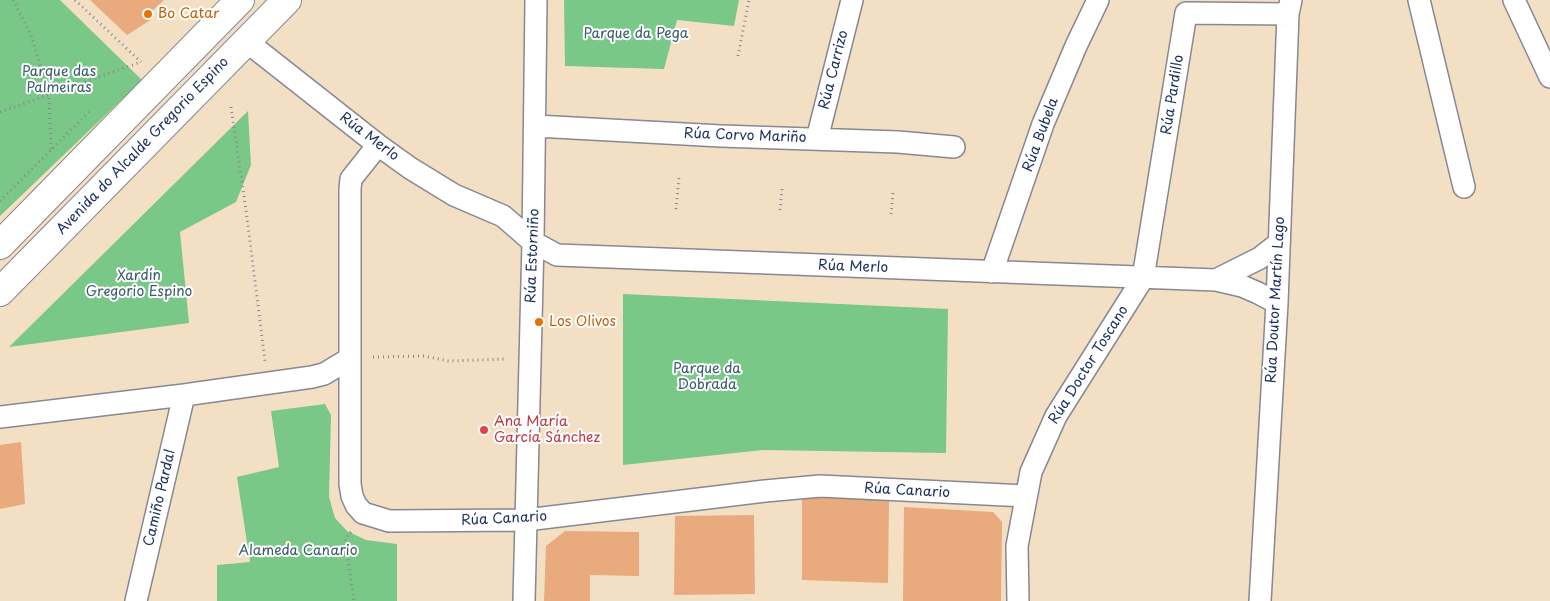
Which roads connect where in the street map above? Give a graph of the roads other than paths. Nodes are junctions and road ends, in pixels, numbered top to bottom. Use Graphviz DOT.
graph roads {
  1 [pos="287,0"];
  2 [pos="536,0"];
  3 [pos="852,0"];
  4 [pos="1098,0"];
  5 [pos="1419,0"];
  6 [pos="1514,0"];
  7 [pos="231,3"];
  8 [pos="1290,7"];
  9 [pos="246,41"];
  10 [pos="1550,77"];
  11 [pos="536,126"];
  12 [pos="817,139"];
  13 [pos="378,145"];
  14 [pos="954,147"];
  15 [pos="1464,188"];
  16 [pos="534,196"];
  17 [pos="503,216"];
  18 [pos="533,242"];
  19 [pos="1279,243"];
  20 [pos="0,244"];
  21 [pos="992,272"];
  22 [pos="1143,278"];
  23 [pos="1216,280"];
  24 [pos="0,292"];
  25 [pos="1277,303"];
  26 [pos="360,358"];
  27 [pos="184,395"];
  28 [pos="0,417"];
  29 [pos="1026,496"];
  30 [pos="526,520"];
  31 [pos="136,601"];
  32 [pos="524,601"];
  33 [pos="1018,601"];
  34 [pos="1260,601"];
  1 -- 9 [label="main road, Avenida do Alcalde Gregorio Espino"];
  2 -- 11 [label="street, Rúa Estorniño"];
  3 -- 12 [label="street, Rúa Carrizo"];
  4 -- 21 [label="street, Rúa Bubela"];
  5 -- 15 [label="street"];
  6 -- 10 [label="street"];
  7 -- 20 [label="main road"];
  8 -- 19 [label="street, Rúa Doutor Martín Lago"];
  8 -- 22 [label="street, Rúa Pardillo"];
  9 -- 13 [label="street, Rúa Merlo"];
  9 -- 24 [label="main road, Avenida do Alcalde Gregorio Espino"];
  11 -- 12 [label="street, Rúa Corvo Mariño"];
  11 -- 16 [label="street, Rúa Estorniño"];
  12 -- 14 [label="street, Rúa Corvo Mariño"];
  13 -- 17 [label="street, Rúa Merlo"];
  13 -- 26 [label="street, Rúa Canario"];
  16 -- 17 [label="street"];
  16 -- 18 [label="street, Rúa Estorniño"];
  17 -- 18 [label="street, Rúa Merlo"];
  18 -- 21 [label="street, Rúa Merlo"];
  18 -- 30 [label="street, Rúa Estorniño"];
  19 -- 23 [label="street, Rúa Merlo"];
  19 -- 25 [label="street, Rúa Doutor Martín Lago"];
  21 -- 22 [label="street, Rúa Merlo"];
  22 -- 23 [label="street, Rúa Merlo"];
  22 -- 29 [label="street, Rúa Doctor Toscano"];
  23 -- 25 [label="street, Rúa Merlo"];
  25 -- 34 [label="street, Rúa Doutor Martín Lago"];
  26 -- 27 [label="street"];
  26 -- 30 [label="street, Rúa Canario"];
  27 -- 28 [label="street"];
  27 -- 31 [label="street, Camiño Pardal"];
  29 -- 30 [label="street, Rúa Canario"];
  29 -- 33 [label="street, Rúa Doctor Toscano"];
  30 -- 32 [label="street, Rúa Estorniño"];
}
